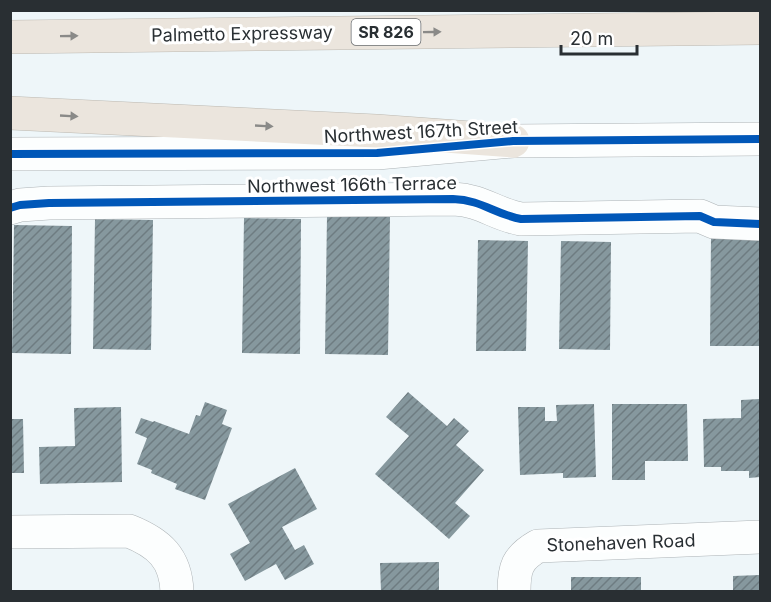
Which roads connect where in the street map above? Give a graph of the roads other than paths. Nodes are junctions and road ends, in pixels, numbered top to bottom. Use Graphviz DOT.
graph roads {
  1 [pos="760,28"];
  2 [pos="10,37"];
  3 [pos="10,113"];
  4 [pos="760,139"];
  5 [pos="513,141"];
  6 [pos="10,154"];
  7 [pos="10,208"];
  8 [pos="760,210"];
  9 [pos="700,216"];
  10 [pos="760,224"];
  11 [pos="10,532"];
  12 [pos="760,537"];
  13 [pos="177,591"];
  14 [pos="514,591"];
  2 -- 1 [label="highway, Palmetto Expressway / SR 826, one-way"];
  3 -- 5 [label="highway, one-way"];
  4 -- 5 [label="street, Northwest 167th Street"];
  5 -- 6 [label="street, Northwest 167th Street"];
  7 -- 9 [label="street, Northwest 166th Terrace"];
  8 -- 9 [label="street, Northwest 166th Terrace"];
  9 -- 10 [label="street, Northwest 166th Terrace"];
  11 -- 13 [label="street"];
  12 -- 14 [label="street, Stonehaven Road"];
}
